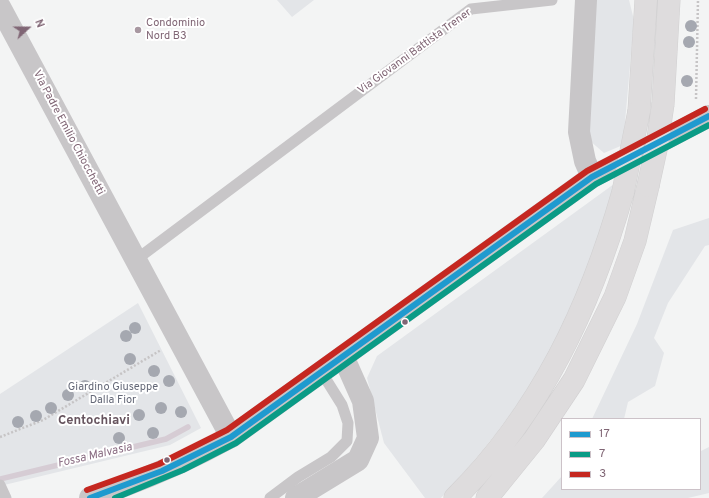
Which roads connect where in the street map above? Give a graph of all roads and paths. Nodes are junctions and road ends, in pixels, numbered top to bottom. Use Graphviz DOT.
graph roads {
  1 [pos="552,0"];
  2 [pos="586,0"];
  3 [pos="646,0"];
  4 [pos="669,0"];
  5 [pos="698,0"];
  6 [pos="0,7"];
  7 [pos="702,109"];
  8 [pos="592,177"];
  9 [pos="137,259"];
  10 [pos="179,340"];
  11 [pos="343,356"];
  12 [pos="322,373"];
  13 [pos="0,437"];
  14 [pos="231,437"];
  15 [pos="90,498"];
  16 [pos="270,498"];
  17 [pos="296,498"];
  18 [pos="455,498"];
  19 [pos="487,498"];
  1 -- 9 [label="lane, Via Giovanni Battista Trener"];
  2 -- 8 [label="street"];
  3 -- 18 [label="highway, bridge"];
  4 -- 19 [label="highway, bridge"];
  5 -- 7 [label="path"];
  6 -- 9 [label="street, Via Padre Emilio Chiocchetti"];
  7 -- 8 [label="street"];
  8 -- 11 [label="street"];
  9 -- 10 [label="street, Via Padre Emilio Chiocchetti"];
  10 -- 13 [label="path"];
  10 -- 14 [label="street, Via Padre Emilio Chiocchetti"];
  11 -- 12 [label="street"];
  11 -- 17 [label="street"];
  12 -- 14 [label="street"];
  12 -- 16 [label="lane"];
  14 -- 15 [label="street"];
}
